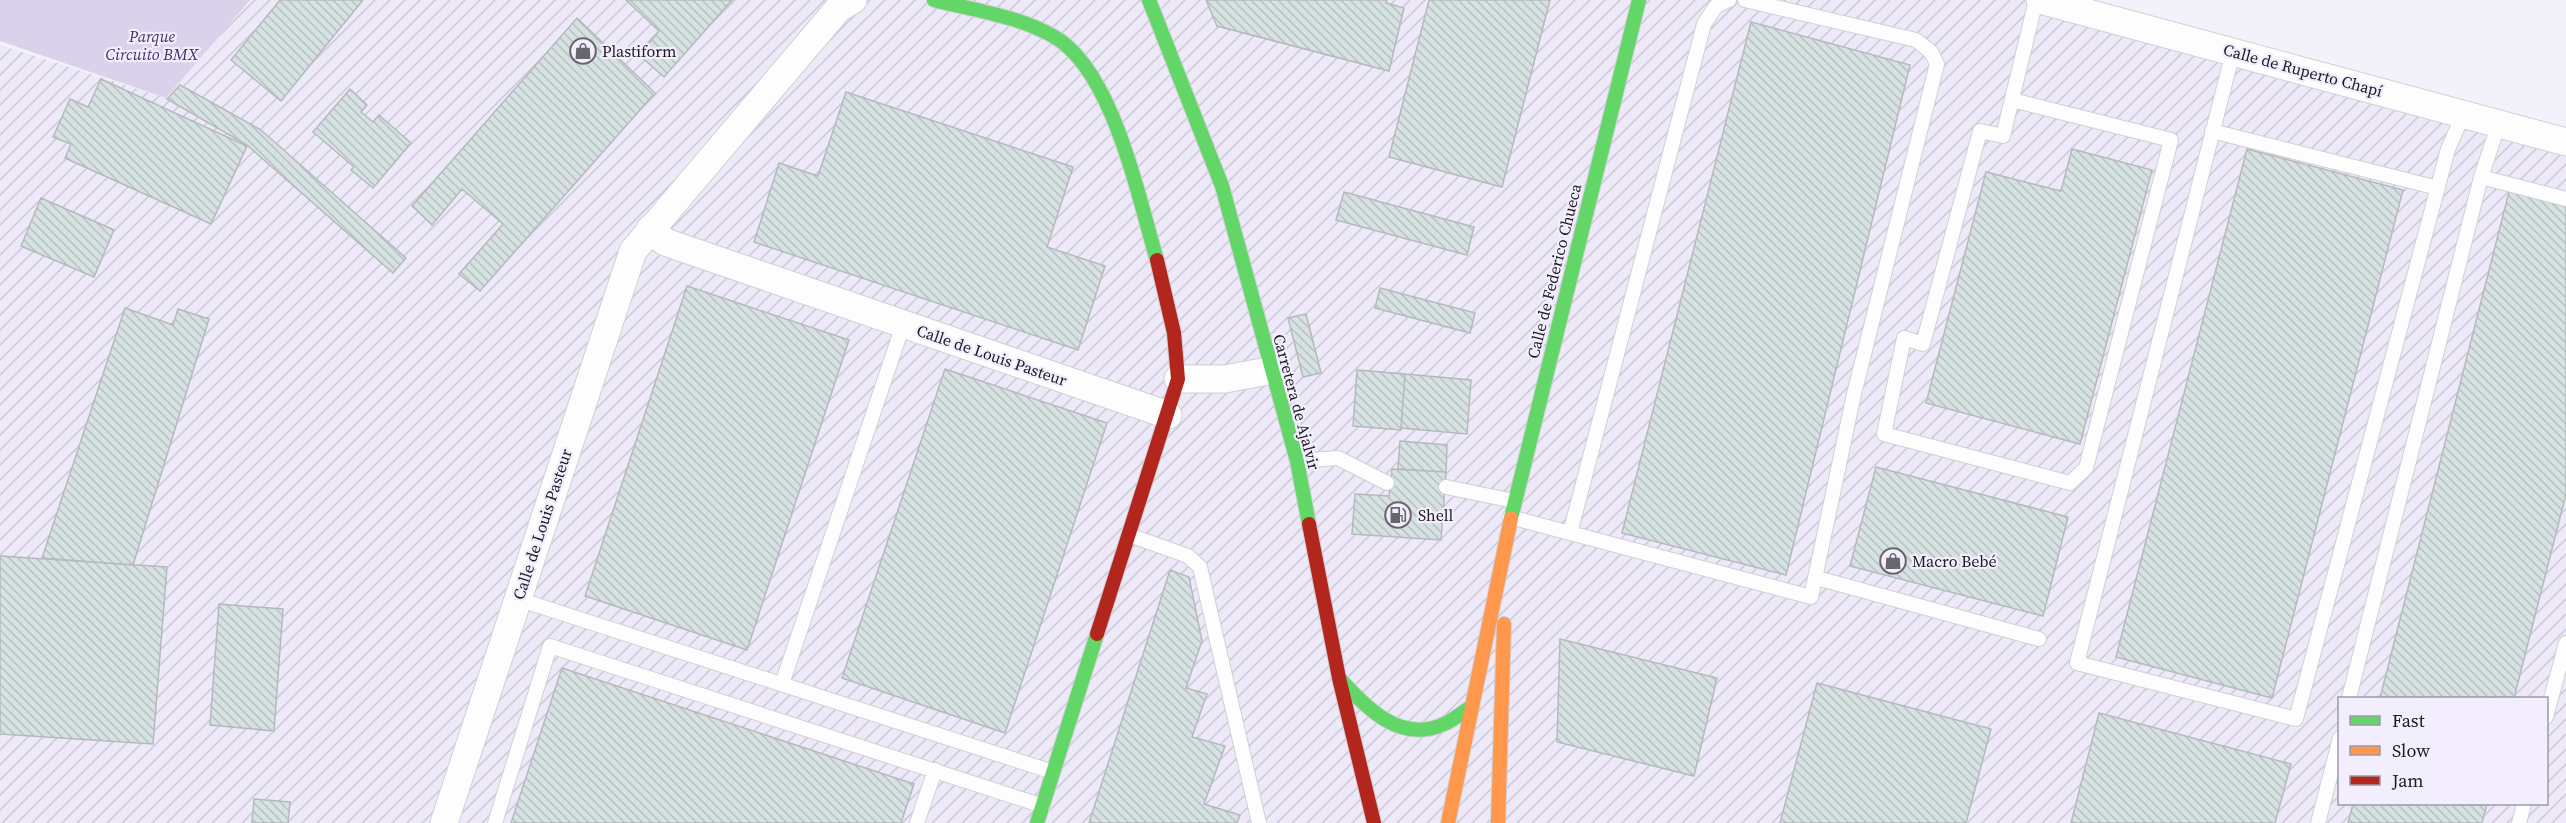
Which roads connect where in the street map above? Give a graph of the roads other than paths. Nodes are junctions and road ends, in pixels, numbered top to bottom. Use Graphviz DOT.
graph roads {
  1 [pos="853,0"];
  2 [pos="934,0"];
  3 [pos="1149,0"];
  4 [pos="1639,0"];
  5 [pos="1729,0"];
  6 [pos="1745,0"];
  7 [pos="2036,0"];
  8 [pos="2040,0"];
  9 [pos="2233,52"];
  10 [pos="2012,100"];
  11 [pos="2464,114"];
  12 [pos="2499,123"];
  13 [pos="2212,131"];
  14 [pos="2566,142"];
  15 [pos="2481,177"];
  16 [pos="2438,188"];
  17 [pos="2566,198"];
  18 [pos="650,230"];
  19 [pos="903,325"];
  20 [pos="1273,370"];
  21 [pos="1179,379"];
  22 [pos="1168,415"];
  23 [pos="1297,461"];
  24 [pos="1388,483"];
  25 [pos="1446,487"];
  26 [pos="1514,501"];
  27 [pos="1510,517"];
  28 [pos="1570,533"];
  29 [pos="1130,535"];
  30 [pos="1505,550"];
  31 [pos="1817,578"];
  32 [pos="518,599"];
  33 [pos="2039,639"];
  34 [pos="2566,643"];
  35 [pos="1339,678"];
  36 [pos="782,684"];
  37 [pos="2350,697"];
  38 [pos="1472,706"];
  39 [pos="2548,713"];
  40 [pos="2338,746"];
  41 [pos="935,770"];
  42 [pos="1053,772"];
  43 [pos="2524,805"];
  44 [pos="1042,806"];
  45 [pos="444,823"];
  46 [pos="495,823"];
  47 [pos="917,823"];
  48 [pos="1037,823"];
  49 [pos="1259,823"];
  50 [pos="1374,823"];
  51 [pos="1448,823"];
  52 [pos="1498,823"];
  53 [pos="2318,823"];
  54 [pos="2519,823"];
  1 -- 18 [label="street, Calle de Louis Pasteur"];
  2 -- 21 [label="street"];
  3 -- 20 [label="street, Carretera de Ajalvir"];
  4 -- 26 [label="street, Calle de Federico Chueca"];
  5 -- 28 [label="lane"];
  6 -- 31 [label="lane"];
  7 -- 10 [label="lane"];
  8 -- 9 [label="street, Calle de Ruperto Chapí"];
  9 -- 11 [label="street, Calle de Ruperto Chapí"];
  9 -- 13 [label="lane"];
  10 -- 10 [label="lane"];
  11 -- 12 [label="street, Calle de Ruperto Chapí"];
  11 -- 16 [label="lane"];
  12 -- 14 [label="street, Calle de Ruperto Chapí"];
  12 -- 15 [label="lane"];
  13 -- 16 [label="lane"];
  13 -- 16 [label="lane"];
  15 -- 17 [label="lane"];
  15 -- 37 [label="lane"];
  18 -- 19 [label="street, Calle de Louis Pasteur"];
  18 -- 32 [label="street, Calle de Louis Pasteur"];
  19 -- 22 [label="street, Calle de Louis Pasteur"];
  19 -- 36 [label="lane"];
  20 -- 21 [label="street"];
  20 -- 23 [label="street, Carretera de Ajalvir"];
  21 -- 22 [label="street"];
  22 -- 29 [label="street"];
  23 -- 24 [label="lane"];
  23 -- 35 [label="street, Carretera de Ajalvir"];
  25 -- 26 [label="lane"];
  26 -- 27 [label="street, Calle de Federico Chueca"];
  27 -- 28 [label="lane"];
  27 -- 30 [label="street, Calle de Federico Chueca"];
  28 -- 31 [label="lane"];
  29 -- 42 [label="street"];
  29 -- 49 [label="lane"];
  30 -- 38 [label="street"];
  30 -- 52 [label="street"];
  31 -- 33 [label="lane"];
  32 -- 36 [label="lane"];
  32 -- 45 [label="street, Calle de Louis Pasteur"];
  34 -- 39 [label="lane"];
  35 -- 38 [label="street"];
  35 -- 50 [label="street, Carretera de Ajalvir"];
  36 -- 42 [label="lane"];
  38 -- 51 [label="street"];
  40 -- 53 [label="lane"];
  41 -- 44 [label="lane"];
  41 -- 46 [label="lane"];
  41 -- 47 [label="lane"];
  42 -- 44 [label="street"];
  43 -- 54 [label="lane"];
  44 -- 48 [label="street"];
}
